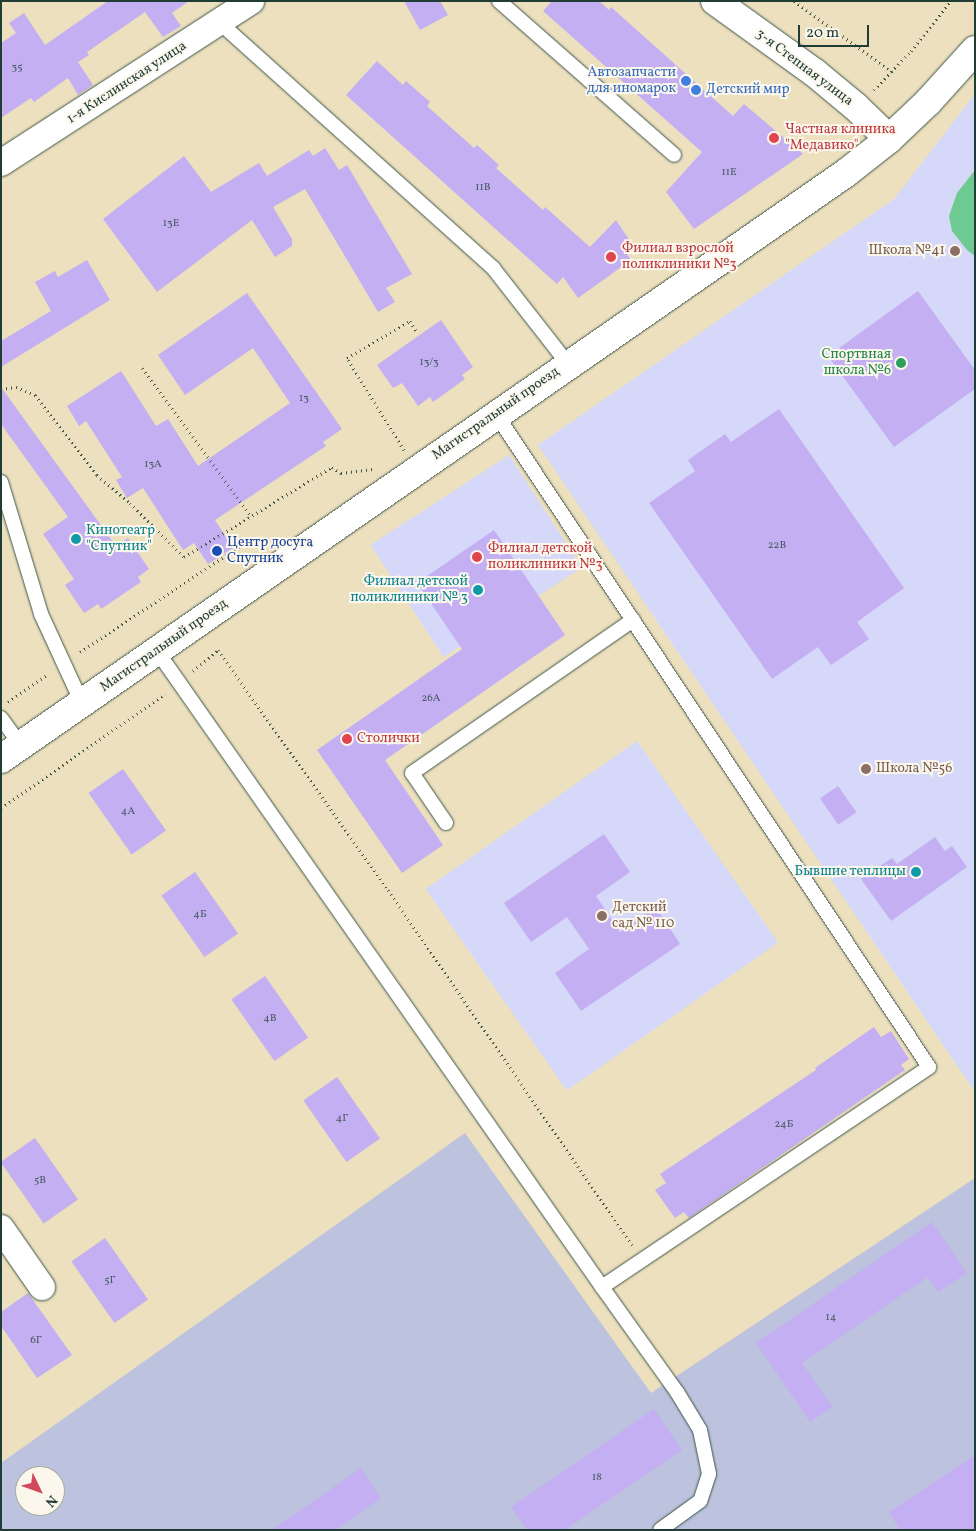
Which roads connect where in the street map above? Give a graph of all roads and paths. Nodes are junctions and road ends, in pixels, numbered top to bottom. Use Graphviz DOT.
graph roads {
  1 [pos="251,1"];
  2 [pos="498,1"];
  3 [pos="715,1"];
  4 [pos="794,1"];
  5 [pos="952,1"];
  6 [pos="220,23"];
  7 [pos="975,50"];
  8 [pos="892,72"];
  9 [pos="856,107"];
  10 [pos="889,138"];
  11 [pos="674,155"];
  12 [pos="1,163"];
  13 [pos="418,334"];
  14 [pos="568,364"];
  15 [pos="142,368"];
  16 [pos="1,389"];
  17 [pos="496,414"];
  18 [pos="399,458"];
  19 [pos="375,469"];
  20 [pos="1,482"];
  21 [pos="251,516"];
  22 [pos="243,544"];
  23 [pos="633,620"];
  24 [pos="157,651"];
  25 [pos="63,663"];
  26 [pos="82,703"];
  27 [pos="1,707"];
  28 [pos="1,718"];
  29 [pos="11,752"];
  30 [pos="446,823"];
  31 [pos="1,1228"];
  32 [pos="42,1287"];
  33 [pos="602,1287"];
  34 [pos="660,1530"];
  1 -- 6 [label="street, 1-я Кислинская улица"];
  2 -- 11 [label="lane"];
  3 -- 9 [label="main road, 3-я Степная улица"];
  4 -- 8 [label="path"];
  5 -- 8 [label="path"];
  6 -- 12 [label="street, 1-я Кислинская улица"];
  6 -- 14 [label="lane"];
  7 -- 10 [label="main road, Магистральный проезд"];
  8 -- 9 [label="path"];
  9 -- 10 [label="main road, 3-я Степная улица"];
  10 -- 14 [label="main road, Магистральный проезд"];
  13 -- 18 [label="path"];
  14 -- 17 [label="main road, Магистральный проезд"];
  15 -- 21 [label="path"];
  16 -- 21 [label="path"];
  17 -- 23 [label="lane"];
  17 -- 24 [label="main road, Магистральный проезд"];
  19 -- 21 [label="path"];
  20 -- 25 [label="lane"];
  22 -- 25 [label="path"];
  23 -- 30 [label="lane"];
  23 -- 33 [label="lane"];
  24 -- 26 [label="main road, Магистральный проезд"];
  24 -- 33 [label="lane"];
  25 -- 26 [label="lane"];
  25 -- 27 [label="path"];
  26 -- 29 [label="main road, Магистральный проезд"];
  28 -- 29 [label="lane"];
  31 -- 32 [label="street"];
  33 -- 34 [label="lane"];
}
